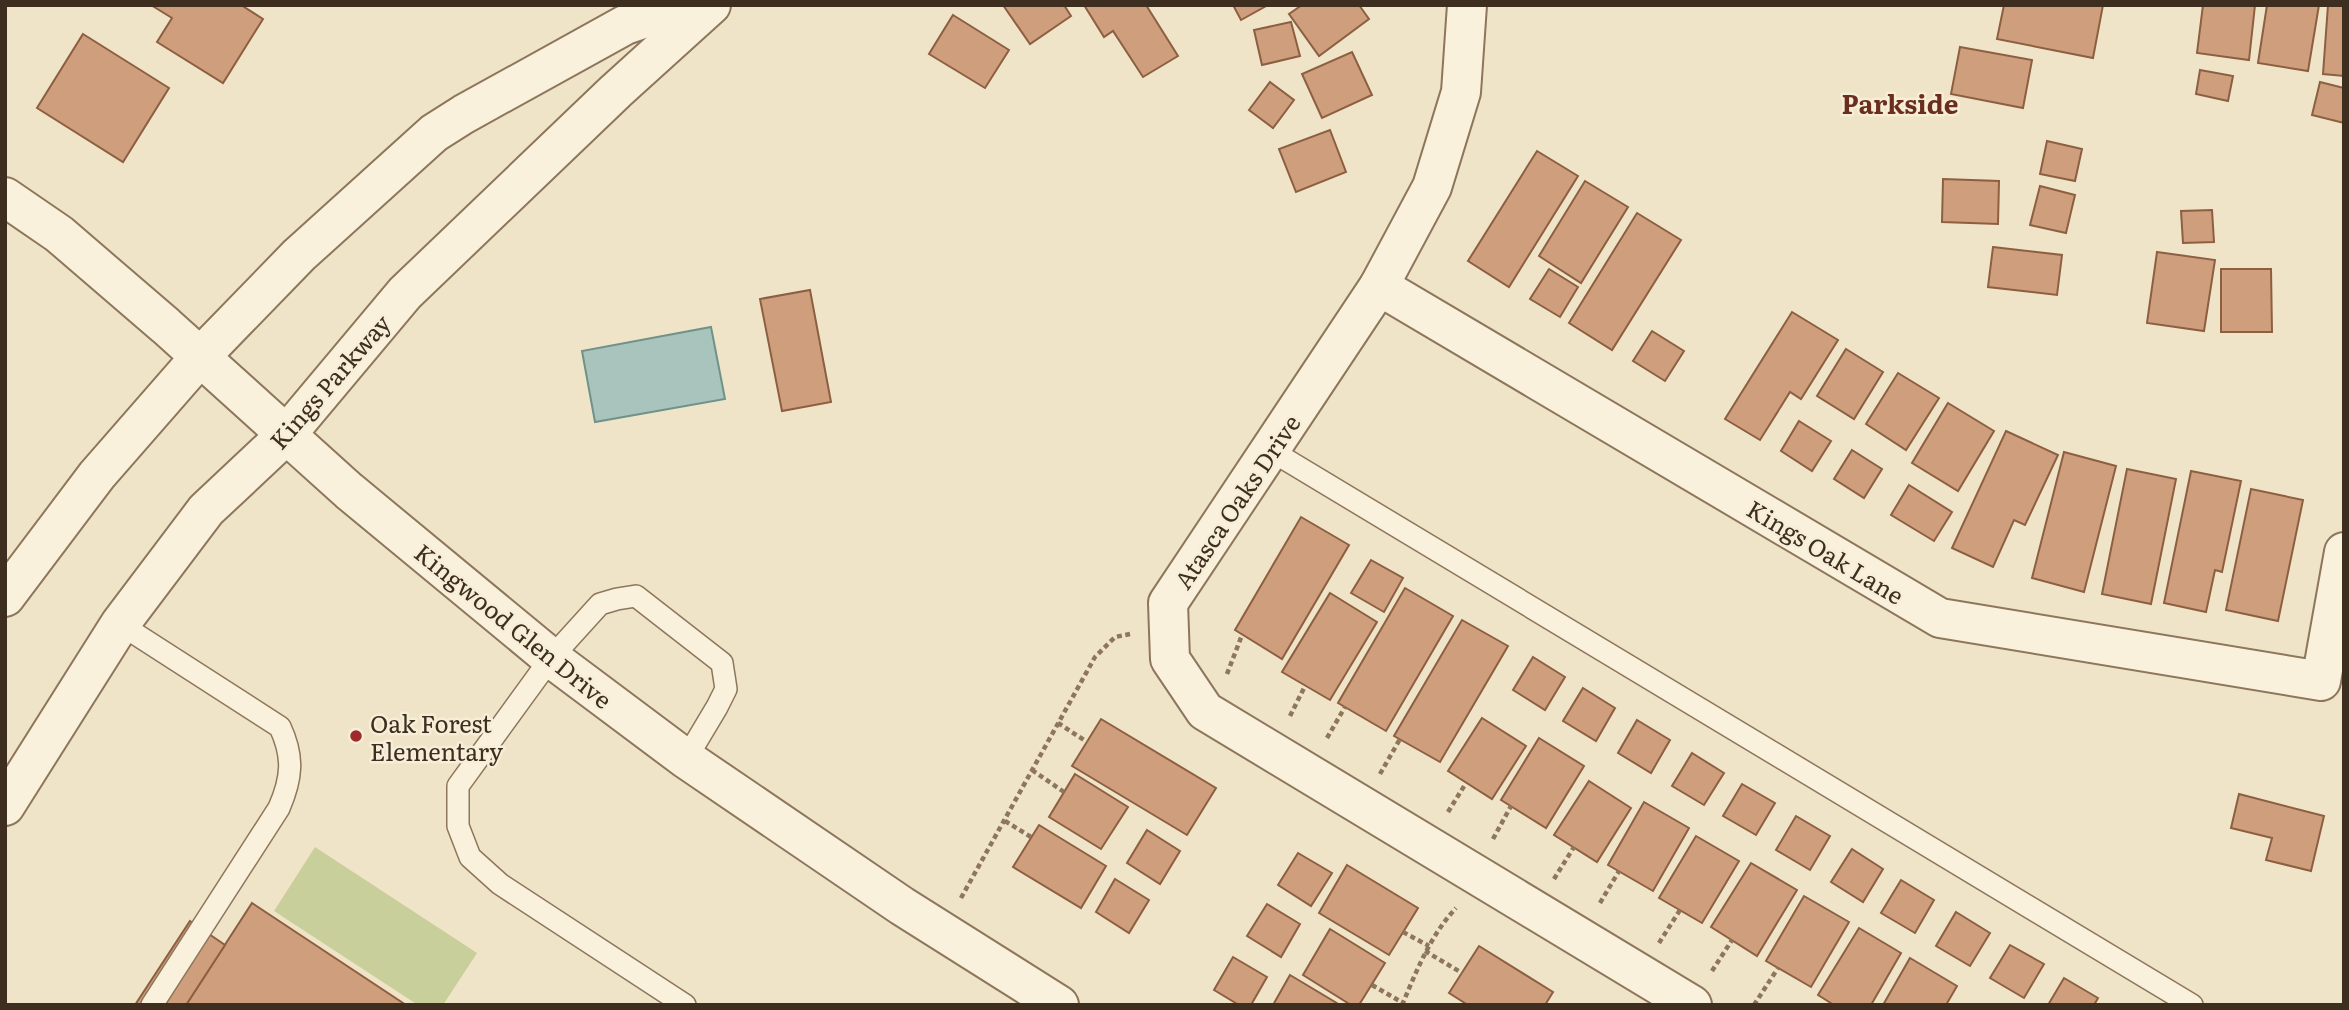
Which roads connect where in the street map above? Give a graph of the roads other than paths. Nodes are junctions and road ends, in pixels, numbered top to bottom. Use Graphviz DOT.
graph roads {
  1 [pos="684,5"];
  2 [pos="711,5"];
  3 [pos="1467,5"];
  4 [pos="5,197"];
  5 [pos="1379,286"];
  6 [pos="200,357"];
  7 [pos="286,435"];
  8 [pos="1270,450"];
  9 [pos="2344,552"];
  10 [pos="5,597"];
  11 [pos="120,624"];
  12 [pos="551,658"];
  13 [pos="686,759"];
  14 [pos="5,806"];
  15 [pos="152,1005"];
  16 [pos="685,1005"];
  17 [pos="1059,1005"];
  18 [pos="1692,1005"];
  19 [pos="2192,1005"];
  1 -- 6 [label="street"];
  2 -- 7 [label="street, Kings Parkway"];
  3 -- 5 [label="street, Atasca Oaks Drive"];
  4 -- 6 [label="street, Kingwood Glen Drive"];
  5 -- 8 [label="street, Atasca Oaks Drive"];
  5 -- 9 [label="street, Kings Oak Lane"];
  6 -- 7 [label="street, Kingwood Glen Drive"];
  6 -- 10 [label="street"];
  7 -- 11 [label="street, Kings Parkway"];
  7 -- 12 [label="street, Kingwood Glen Drive"];
  8 -- 18 [label="street, Atasca Oaks Drive"];
  8 -- 19 [label="lane"];
  11 -- 14 [label="street, Kings Parkway"];
  11 -- 15 [label="lane"];
  12 -- 13 [label="street, Kingwood Glen Drive"];
  12 -- 13 [label="lane"];
  12 -- 16 [label="lane"];
  13 -- 17 [label="street, Kingwood Glen Drive"];
}
